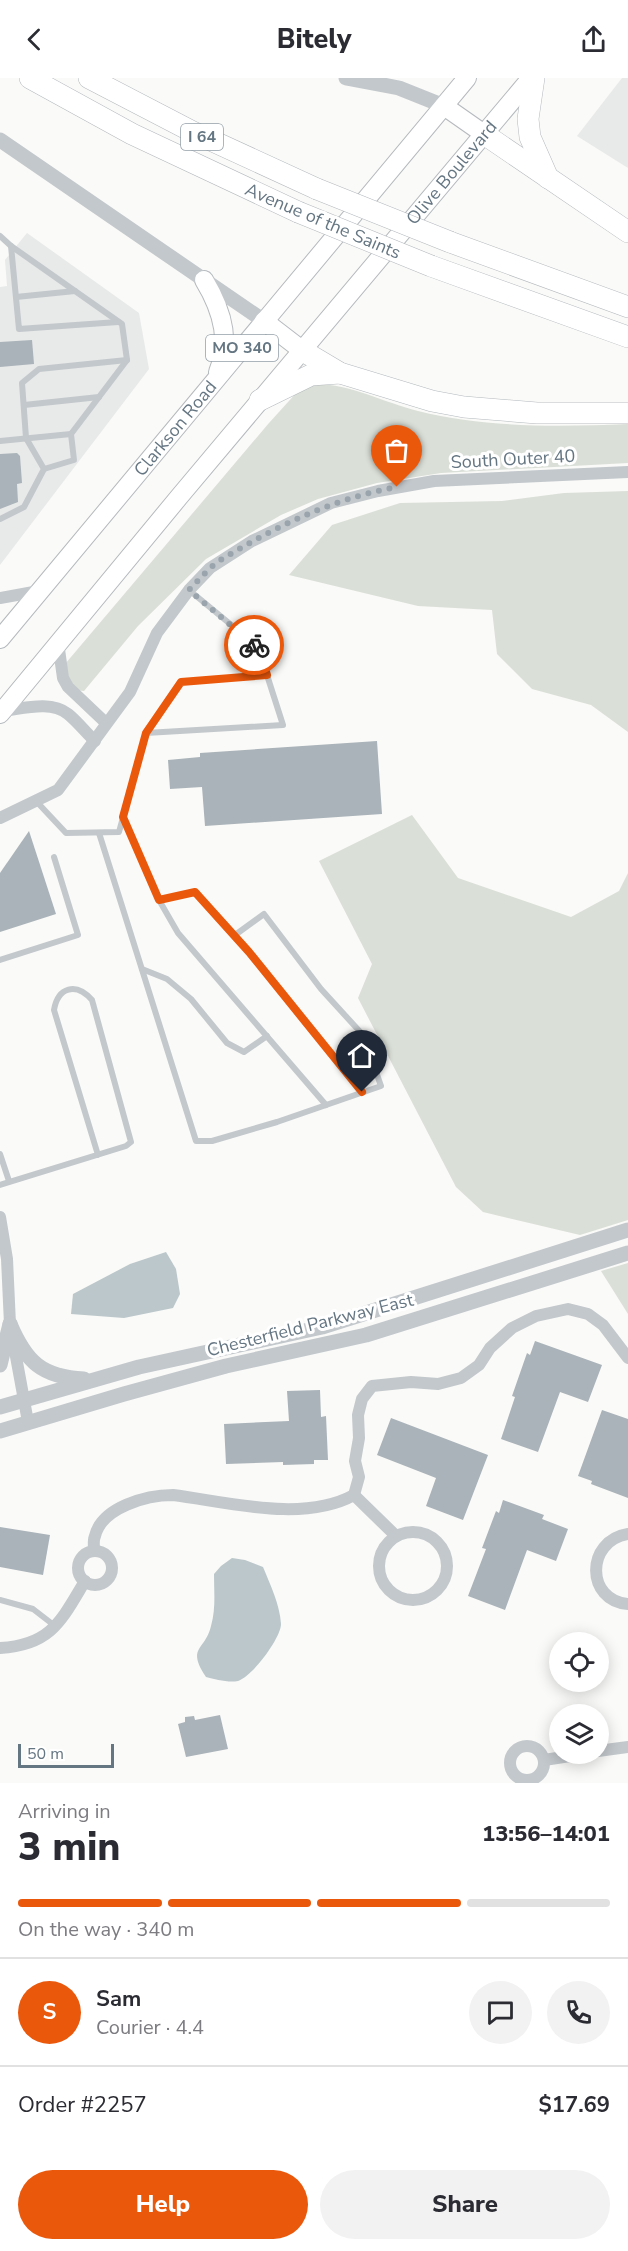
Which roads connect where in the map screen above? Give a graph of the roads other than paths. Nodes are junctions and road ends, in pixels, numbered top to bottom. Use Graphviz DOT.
graph roads {
  1 [pos="30,78"];
  2 [pos="89,78"];
  3 [pos="346,78"];
  4 [pos="467,78"];
  5 [pos="533,78"];
  6 [pos="444,106"];
  7 [pos="484,134"];
  8 [pos="0,140"];
  9 [pos="548,179"];
  10 [pos="628,232"];
  11 [pos="0,236"];
  12 [pos="11,246"];
  13 [pos="204,280"];
  14 [pos="75,291"];
  15 [pos="16,297"];
  16 [pos="628,307"];
  17 [pos="264,321"];
  18 [pos="118,322"];
  19 [pos="628,337"];
  20 [pos="303,351"];
  21 [pos="127,360"];
  22 [pos="340,373"];
  23 [pos="214,381"];
  24 [pos="99,397"];
  25 [pos="260,400"];
  26 [pos="24,405"];
  27 [pos="628,413"];
  28 [pos="71,434"];
  29 [pos="26,438"];
  30 [pos="0,441"];
  31 [pos="44,469"];
  32 [pos="628,471"];
  33 [pos="0,519"];
  34 [pos="189,590"];
  35 [pos="39,591"];
  36 [pos="0,598"];
  37 [pos="0,639"];
  38 [pos="58,642"];
  39 [pos="267,675"];
  40 [pos="1,713"];
  41 [pos="106,723"];
  42 [pos="146,733"];
  43 [pos="95,741"];
  44 [pos="36,801"];
  45 [pos="123,817"];
  46 [pos="0,819"];
  47 [pos="99,832"];
  48 [pos="54,857"];
  49 [pos="159,900"];
  50 [pos="235,935"];
  51 [pos="0,960"];
  52 [pos="142,969"];
  53 [pos="267,1036"];
  54 [pos="362,1092"];
  55 [pos="326,1105"];
  56 [pos="0,1154"];
  57 [pos="98,1155"];
  58 [pos="9,1181"];
  59 [pos="0,1185"];
  60 [pos="0,1216"];
  61 [pos="628,1230"];
  62 [pos="628,1253"];
  63 [pos="10,1324"];
  64 [pos="628,1358"];
  65 [pos="0,1365"];
  66 [pos="96,1379"];
  67 [pos="23,1400"];
  68 [pos="0,1407"];
  69 [pos="28,1422"];
  70 [pos="0,1431"];
  71 [pos="354,1495"];
  72 [pos="628,1534"];
  73 [pos="396,1536"];
  74 [pos="94,1550"];
  75 [pos="84,1581"];
  76 [pos="0,1600"];
  77 [pos="628,1604"];
  78 [pos="56,1626"];
  79 [pos="0,1648"];
  80 [pos="628,1747"];
  81 [pos="609,1750"];
  82 [pos="549,1759"];
  83 [pos="544,1760"];
  1 -- 19 [label="highway, Avenue of the Saints / I 64, bridge"];
  2 -- 16 [label="highway, Avenue of the Saints / I 64, bridge"];
  3 -- 6 [label="street"];
  4 -- 6 [label="main road, MO 340"];
  5 -- 7 [label="main road, Olive Boulevard / MO 340"];
  5 -- 9 [label="highway"];
  6 -- 7 [label="main road"];
  6 -- 17 [label="main road, Clarkson Road / MO 340"];
  7 -- 9 [label="highway"];
  7 -- 20 [label="main road, Olive Boulevard / MO 340"];
  8 -- 13 [label="street"];
  9 -- 10 [label="highway"];
  11 -- 12 [label="lane"];
  12 -- 14 [label="lane"];
  12 -- 15 [label="lane"];
  13 -- 17 [label="street"];
  13 -- 23 [label="main road"];
  14 -- 15 [label="lane"];
  14 -- 18 [label="lane"];
  15 -- 18 [label="lane"];
  17 -- 20 [label="main road"];
  17 -- 23 [label="main road, Clarkson Road / MO 340"];
  18 -- 21 [label="lane"];
  20 -- 22 [label="highway"];
  20 -- 25 [label="main road, MO 340"];
  21 -- 24 [label="lane"];
  21 -- 26 [label="lane"];
  22 -- 25 [label="highway"];
  22 -- 27 [label="highway"];
  23 -- 35 [label="main road, Clarkson Road / MO 340"];
  24 -- 26 [label="lane"];
  24 -- 28 [label="lane"];
  25 -- 38 [label="main road, MO 340"];
  26 -- 29 [label="lane"];
  28 -- 29 [label="lane"];
  28 -- 31 [label="lane"];
  29 -- 30 [label="lane"];
  29 -- 31 [label="lane"];
  31 -- 33 [label="lane"];
  32 -- 34 [label="street, South Outer 40"];
  34 -- 39 [label="lane"];
  34 -- 41 [label="street, South Outer 40"];
  35 -- 36 [label="street"];
  35 -- 37 [label="main road, Clarkson Road / MO 340"];
  38 -- 40 [label="main road, MO 340"];
  38 -- 41 [label="street"];
  39 -- 42 [label="lane"];
  39 -- 42 [label="lane"];
  40 -- 43 [label="street"];
  41 -- 43 [label="street, South Outer 40"];
  42 -- 45 [label="lane"];
  43 -- 44 [label="street, South Outer 40"];
  44 -- 46 [label="street, South Outer 40"];
  44 -- 47 [label="lane"];
  45 -- 47 [label="lane"];
  45 -- 49 [label="lane"];
  47 -- 52 [label="lane"];
  48 -- 51 [label="lane"];
  49 -- 50 [label="lane"];
  49 -- 53 [label="lane"];
  50 -- 54 [label="lane"];
  50 -- 54 [label="lane"];
  52 -- 53 [label="lane"];
  52 -- 55 [label="lane"];
  53 -- 55 [label="lane"];
  54 -- 55 [label="lane"];
  56 -- 58 [label="lane"];
  57 -- 57 [label="lane"];
  57 -- 58 [label="lane"];
  58 -- 59 [label="lane"];
  60 -- 63 [label="street"];
  61 -- 66 [label="street, Chesterfield Parkway East"];
  62 -- 69 [label="street, Chesterfield Parkway East"];
  63 -- 65 [label="street"];
  63 -- 66 [label="street"];
  63 -- 67 [label="street"];
  64 -- 71 [label="street"];
  66 -- 67 [label="street, Chesterfield Parkway East"];
  67 -- 68 [label="street, Chesterfield Parkway East"];
  67 -- 69 [label="street"];
  69 -- 70 [label="street, Chesterfield Parkway East"];
  71 -- 73 [label="street"];
  71 -- 74 [label="street"];
  72 -- 77 [label="street"];
  73 -- 73 [label="street"];
  74 -- 75 [label="street"];
  74 -- 75 [label="street"];
  75 -- 78 [label="street"];
  76 -- 78 [label="lane"];
  78 -- 79 [label="street"];
  80 -- 81 [label="street"];
  82 -- 83 [label="street"];
}
